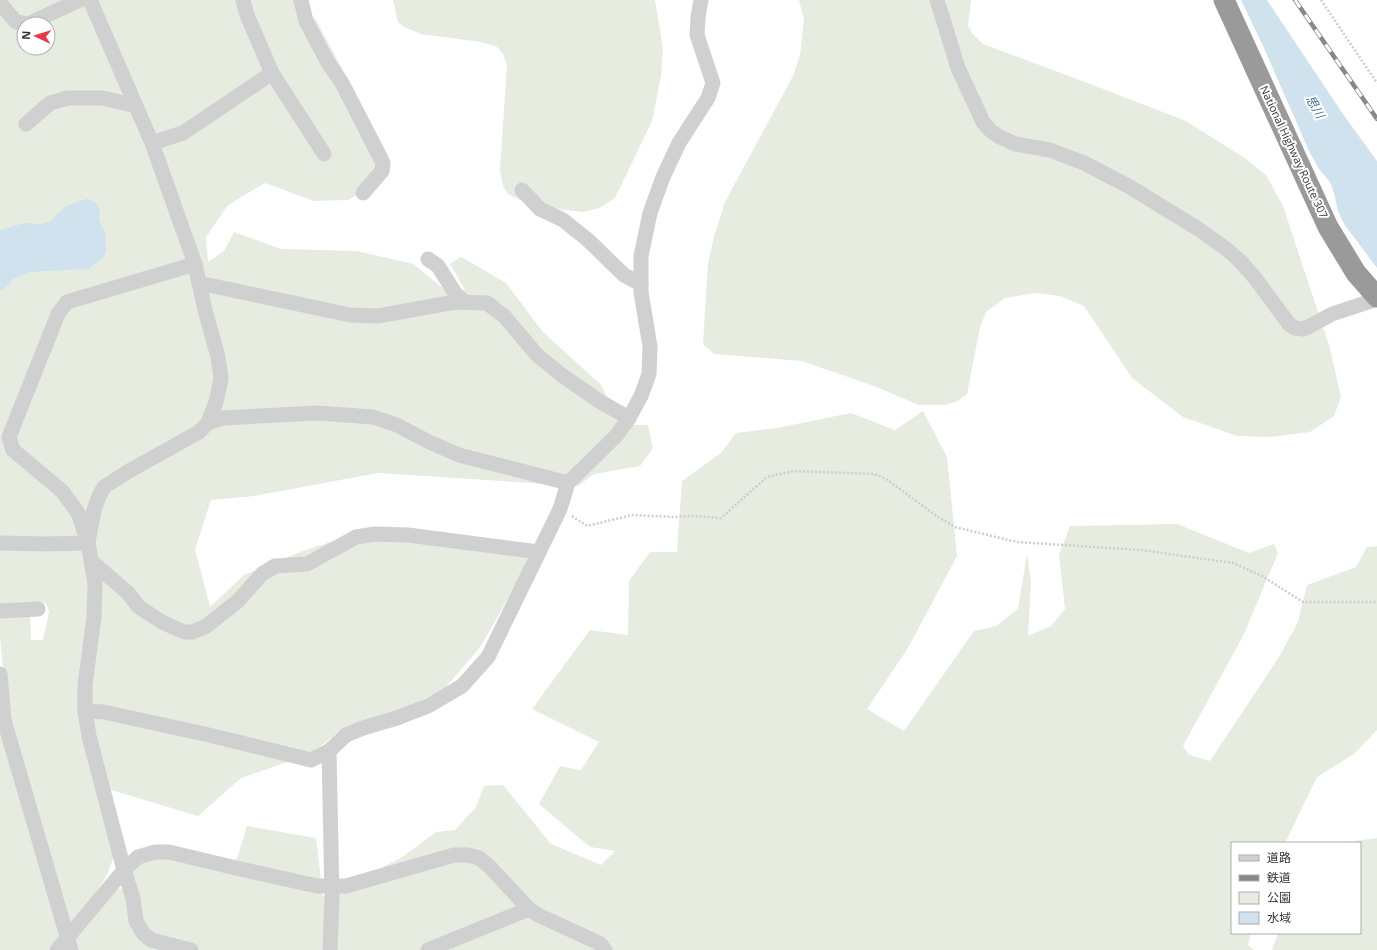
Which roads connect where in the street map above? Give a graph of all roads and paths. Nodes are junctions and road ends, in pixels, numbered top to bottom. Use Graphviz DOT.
graph roads {
  1 [pos="80,0"];
  2 [pos="90,0"];
  3 [pos="243,0"];
  4 [pos="301,0"];
  5 [pos="701,0"];
  6 [pos="937,0"];
  7 [pos="1224,0"];
  8 [pos="1321,0"];
  9 [pos="0,3"];
  10 [pos="272,73"];
  11 [pos="1377,83"];
  12 [pos="136,106"];
  13 [pos="26,124"];
  14 [pos="152,143"];
  15 [pos="324,154"];
  16 [pos="522,190"];
  17 [pos="363,193"];
  18 [pos="428,259"];
  19 [pos="195,264"];
  20 [pos="199,283"];
  21 [pos="641,284"];
  22 [pos="1377,298"];
  23 [pos="464,302"];
  24 [pos="630,418"];
  25 [pos="208,423"];
  26 [pos="568,483"];
  27 [pos="560,509"];
  28 [pos="0,543"];
  29 [pos="88,543"];
  30 [pos="539,552"];
  31 [pos="92,562"];
  32 [pos="1377,602"];
  33 [pos="38,609"];
  34 [pos="0,611"];
  35 [pos="0,674"];
  36 [pos="85,711"];
  37 [pos="329,750"];
  38 [pos="124,870"];
  39 [pos="332,887"];
  40 [pos="529,909"];
  41 [pos="69,944"];
  42 [pos="57,950"];
  43 [pos="191,950"];
  44 [pos="330,950"];
  45 [pos="428,950"];
  46 [pos="605,950"];
  1 -- 9 [label="street"];
  2 -- 12 [label="street"];
  3 -- 10 [label="street"];
  4 -- 17 [label="street"];
  5 -- 21 [label="street"];
  6 -- 22 [label="street"];
  7 -- 22 [label="highway, National Highway Route 307"];
  8 -- 11 [label="path"];
  10 -- 14 [label="street"];
  10 -- 15 [label="street"];
  12 -- 13 [label="street"];
  12 -- 14 [label="street"];
  14 -- 19 [label="street"];
  16 -- 21 [label="street"];
  18 -- 23 [label="street"];
  19 -- 20 [label="street"];
  19 -- 29 [label="street"];
  20 -- 23 [label="street"];
  20 -- 25 [label="street"];
  21 -- 24 [label="street"];
  23 -- 24 [label="street"];
  24 -- 26 [label="street"];
  25 -- 26 [label="street"];
  25 -- 29 [label="street"];
  26 -- 27 [label="street"];
  27 -- 30 [label="street"];
  27 -- 32 [label="path"];
  28 -- 29 [label="street"];
  29 -- 31 [label="street"];
  30 -- 31 [label="street"];
  30 -- 37 [label="street"];
  31 -- 36 [label="street"];
  33 -- 34 [label="street"];
  35 -- 41 [label="street"];
  36 -- 37 [label="street"];
  36 -- 38 [label="street"];
  37 -- 39 [label="street"];
  38 -- 39 [label="street"];
  38 -- 41 [label="street"];
  38 -- 43 [label="street"];
  39 -- 40 [label="street"];
  39 -- 44 [label="street"];
  40 -- 45 [label="street"];
  40 -- 46 [label="street"];
  41 -- 42 [label="street"];
}
